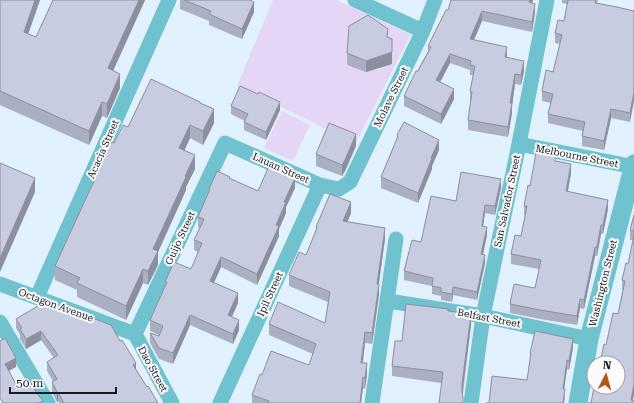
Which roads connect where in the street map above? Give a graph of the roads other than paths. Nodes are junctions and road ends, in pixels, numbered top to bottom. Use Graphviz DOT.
graph roads {
  1 [pos="169,0"];
  2 [pos="355,0"];
  3 [pos="435,0"];
  4 [pos="547,0"];
  5 [pos="423,31"];
  6 [pos="225,143"];
  7 [pos="519,144"];
  8 [pos="634,166"];
  9 [pos="320,185"];
  10 [pos="339,189"];
  11 [pos="396,239"];
  12 [pos="0,284"];
  13 [pos="37,297"];
  14 [pos="388,301"];
  15 [pos="483,316"];
  16 [pos="0,322"];
  17 [pos="135,334"];
  18 [pos="589,339"];
  19 [pos="48,403"];
  20 [pos="172,403"];
  21 [pos="220,403"];
  22 [pos="372,403"];
  23 [pos="471,403"];
  24 [pos="578,403"];
  1 -- 13 [label="street, Acacia Street"];
  2 -- 5 [label="street"];
  3 -- 5 [label="street, Molave Street"];
  4 -- 7 [label="street, San Salvador Street"];
  5 -- 10 [label="street, Molave Street"];
  6 -- 9 [label="street, Lauan Street"];
  6 -- 17 [label="street, Guijo Street"];
  7 -- 8 [label="street, Melbourne Street"];
  7 -- 15 [label="street, San Salvador Street"];
  8 -- 18 [label="street, Washington Street"];
  9 -- 10 [label="street, Lauan Street"];
  9 -- 21 [label="street, Ipil Street"];
  11 -- 14 [label="street"];
  12 -- 13 [label="street, Octagon Avenue"];
  13 -- 17 [label="street, Octagon Avenue"];
  14 -- 15 [label="street, Belfast Street"];
  14 -- 22 [label="street"];
  15 -- 18 [label="street, Belfast Street"];
  15 -- 23 [label="street, San Salvador Street"];
  16 -- 19 [label="street"];
  17 -- 20 [label="street, Dao Street"];
  18 -- 24 [label="street, Washington Street"];
}
